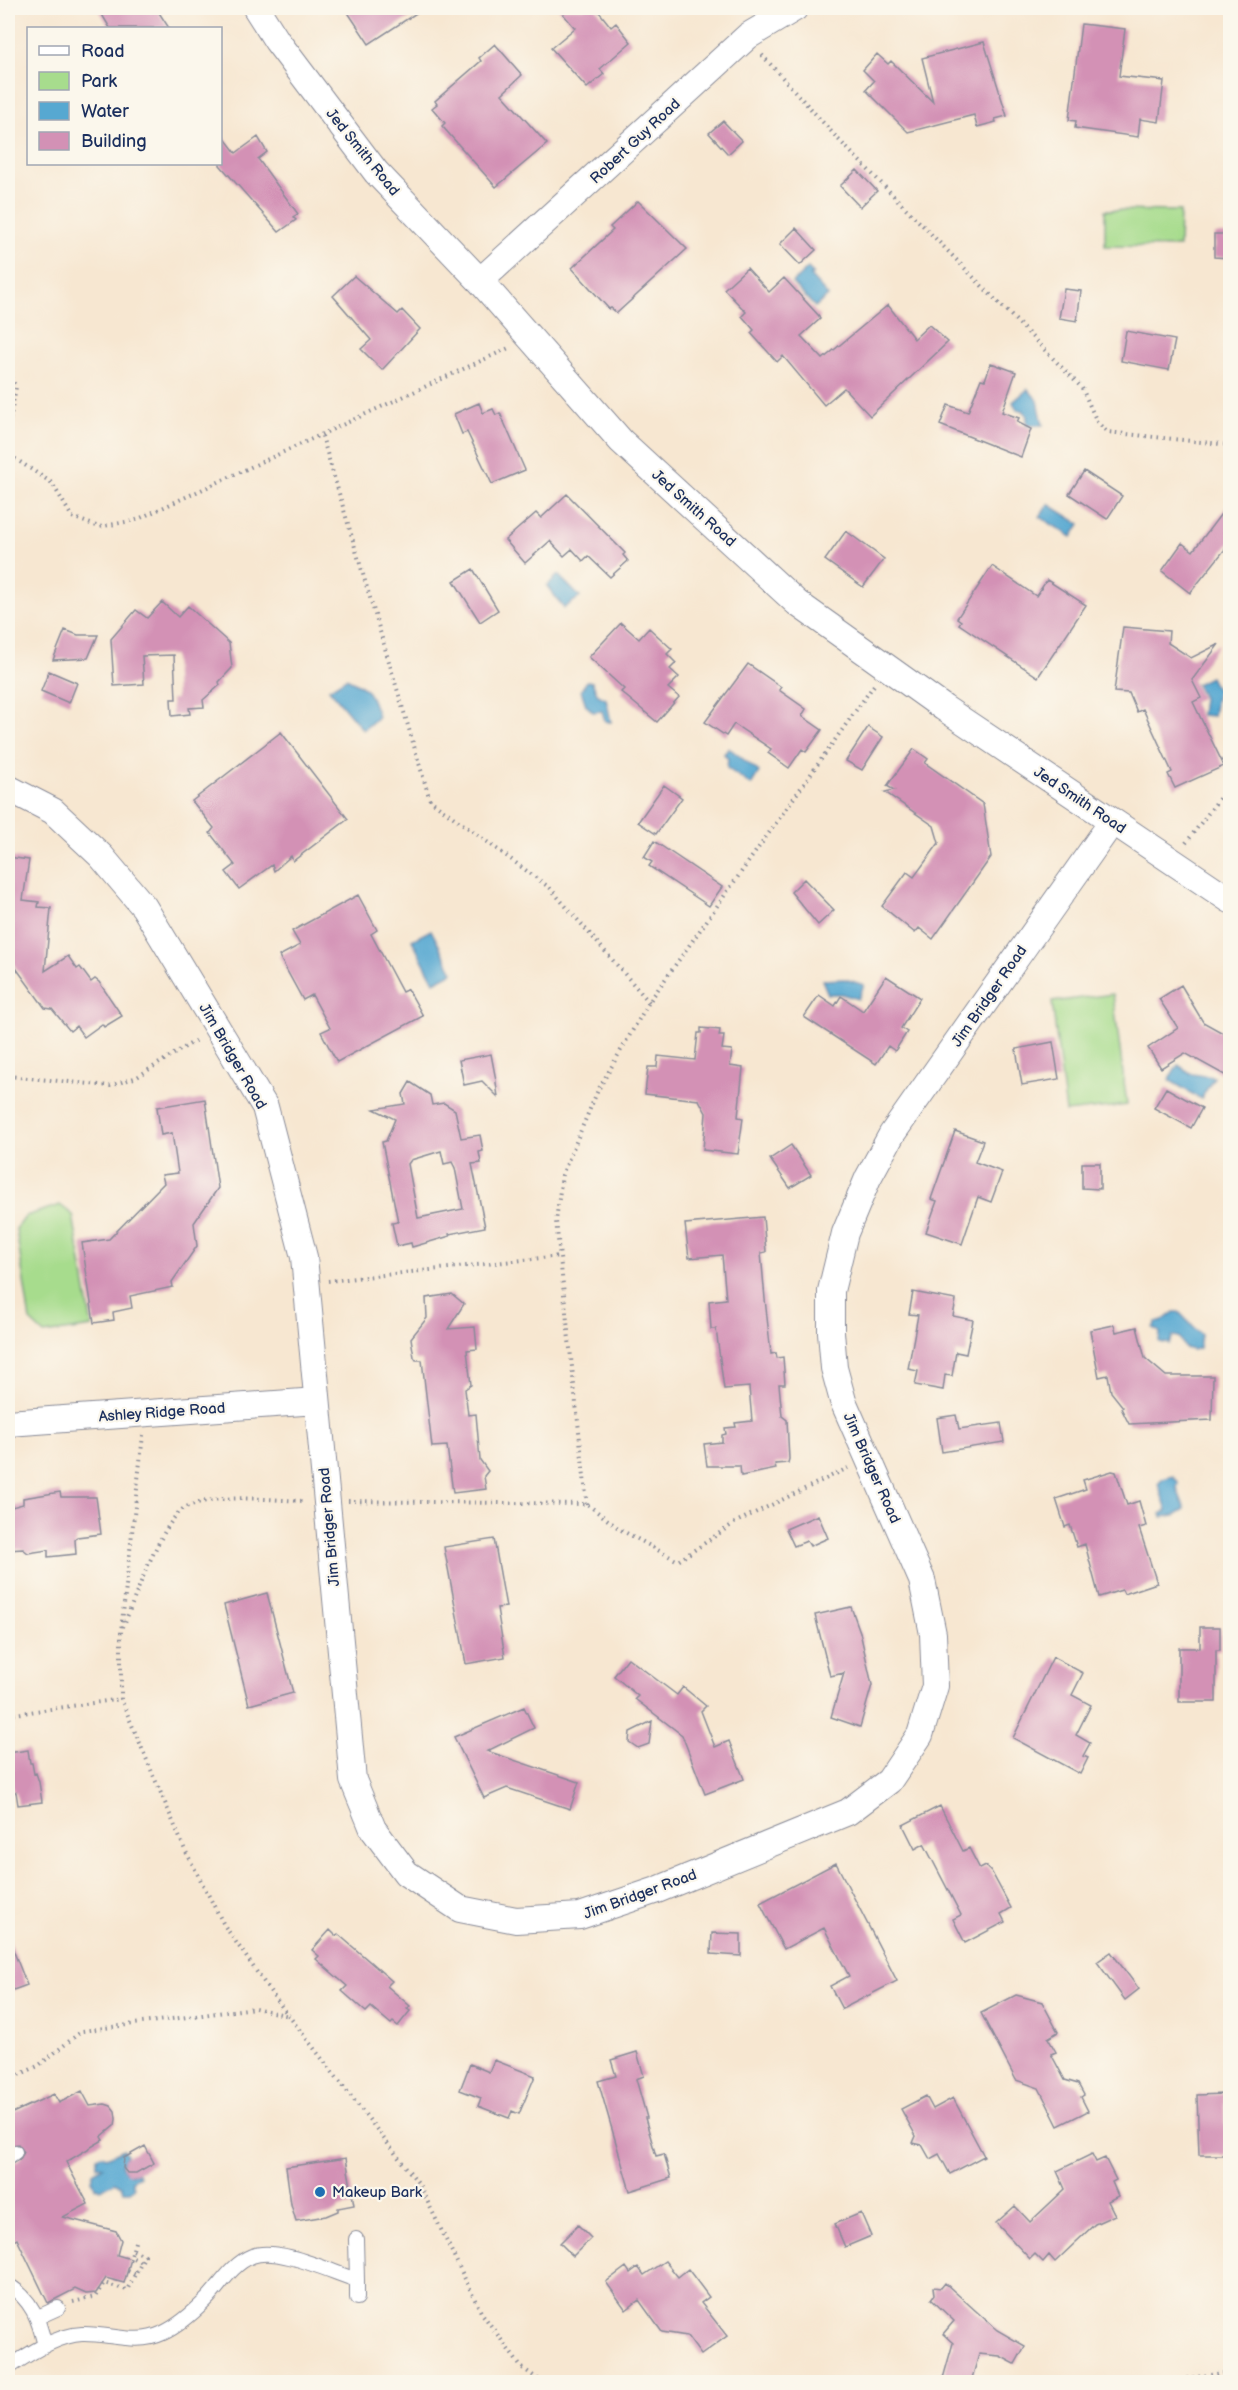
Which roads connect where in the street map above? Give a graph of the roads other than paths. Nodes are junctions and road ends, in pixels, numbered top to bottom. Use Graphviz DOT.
graph roads {
  1 [pos="256,8"];
  2 [pos="795,8"];
  3 [pos="480,281"];
  4 [pos="8,788"];
  5 [pos="1112,822"];
  6 [pos="1230,900"];
  7 [pos="317,1401"];
  8 [pos="8,1423"];
  9 [pos="356,2239"];
  10 [pos="357,2280"];
  11 [pos="8,2285"];
  12 [pos="357,2298"];
  13 [pos="58,2308"];
  14 [pos="38,2317"];
  15 [pos="45,2346"];
  16 [pos="8,2368"];
  1 -- 3 [label="street, Jed Smith Road"];
  2 -- 3 [label="street, Robert Guy Road"];
  3 -- 5 [label="street, Jed Smith Road"];
  4 -- 7 [label="street, Jim Bridger Road"];
  5 -- 6 [label="street, Jed Smith Road"];
  5 -- 7 [label="street, Jim Bridger Road"];
  7 -- 8 [label="street, Ashley Ridge Road"];
  9 -- 10 [label="lane"];
  10 -- 12 [label="lane"];
  10 -- 15 [label="lane"];
  11 -- 14 [label="lane"];
  13 -- 14 [label="lane"];
  14 -- 15 [label="lane"];
  15 -- 16 [label="lane"];
}
